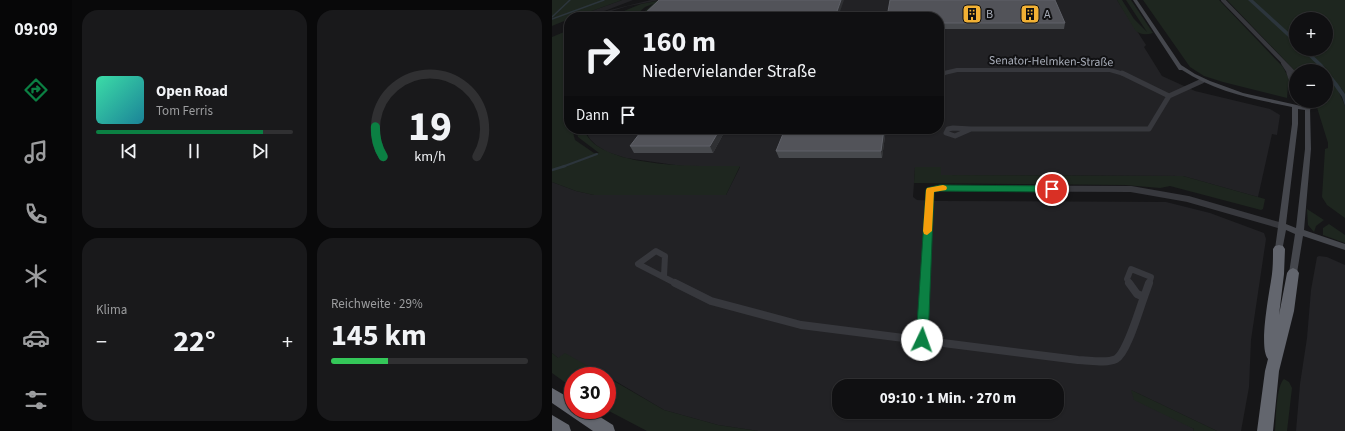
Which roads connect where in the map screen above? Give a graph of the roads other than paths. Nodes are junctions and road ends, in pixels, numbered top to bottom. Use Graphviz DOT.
graph roads {
  1 [pos="1135,0"];
  2 [pos="1223,0"];
  3 [pos="1280,59"];
  4 [pos="1289,66"];
  5 [pos="1289,72"];
  6 [pos="944,73"];
  7 [pos="1199,82"];
  8 [pos="1169,96"];
  9 [pos="1289,105"];
  10 [pos="1296,108"];
  11 [pos="1300,108"];
  12 [pos="1307,108"];
  13 [pos="1308,112"];
  14 [pos="971,129"];
  15 [pos="1282,226"];
  16 [pos="1300,231"];
  17 [pos="1345,247"];
  18 [pos="1279,249"];
  19 [pos="1293,273"];
  20 [pos="664,276"];
  21 [pos="1144,297"];
  22 [pos="922,340"];
  23 [pos="1272,371"];
  24 [pos="552,395"];
  25 [pos="564,403"];
  26 [pos="589,419"];
  27 [pos="552,424"];
  28 [pos="563,431"];
  29 [pos="607,431"];
  30 [pos="1265,431"];
  1 -- 7 [label="street"];
  2 -- 3 [label="street"];
  3 -- 4 [label="street"];
  3 -- 5 [label="street"];
  6 -- 8 [label="street, Senator-Helmken-Straße"];
  7 -- 8 [label="street"];
  7 -- 9 [label="street"];
  8 -- 14 [label="street"];
  10 -- 15 [label="street"];
  11 -- 13 [label="street"];
  12 -- 13 [label="street"];
  13 -- 16 [label="street"];
  15 -- 16 [label="street"];
  15 -- 18 [label="street"];
  15 -- 22 [label="street"];
  16 -- 17 [label="street"];
  16 -- 19 [label="street"];
  18 -- 23 [label="highway"];
  19 -- 23 [label="highway"];
  20 -- 22 [label="street"];
  21 -- 22 [label="street"];
  23 -- 30 [label="highway"];
  24 -- 25 [label="highway"];
  26 -- 29 [label="highway"];
  27 -- 28 [label="highway"];
}
